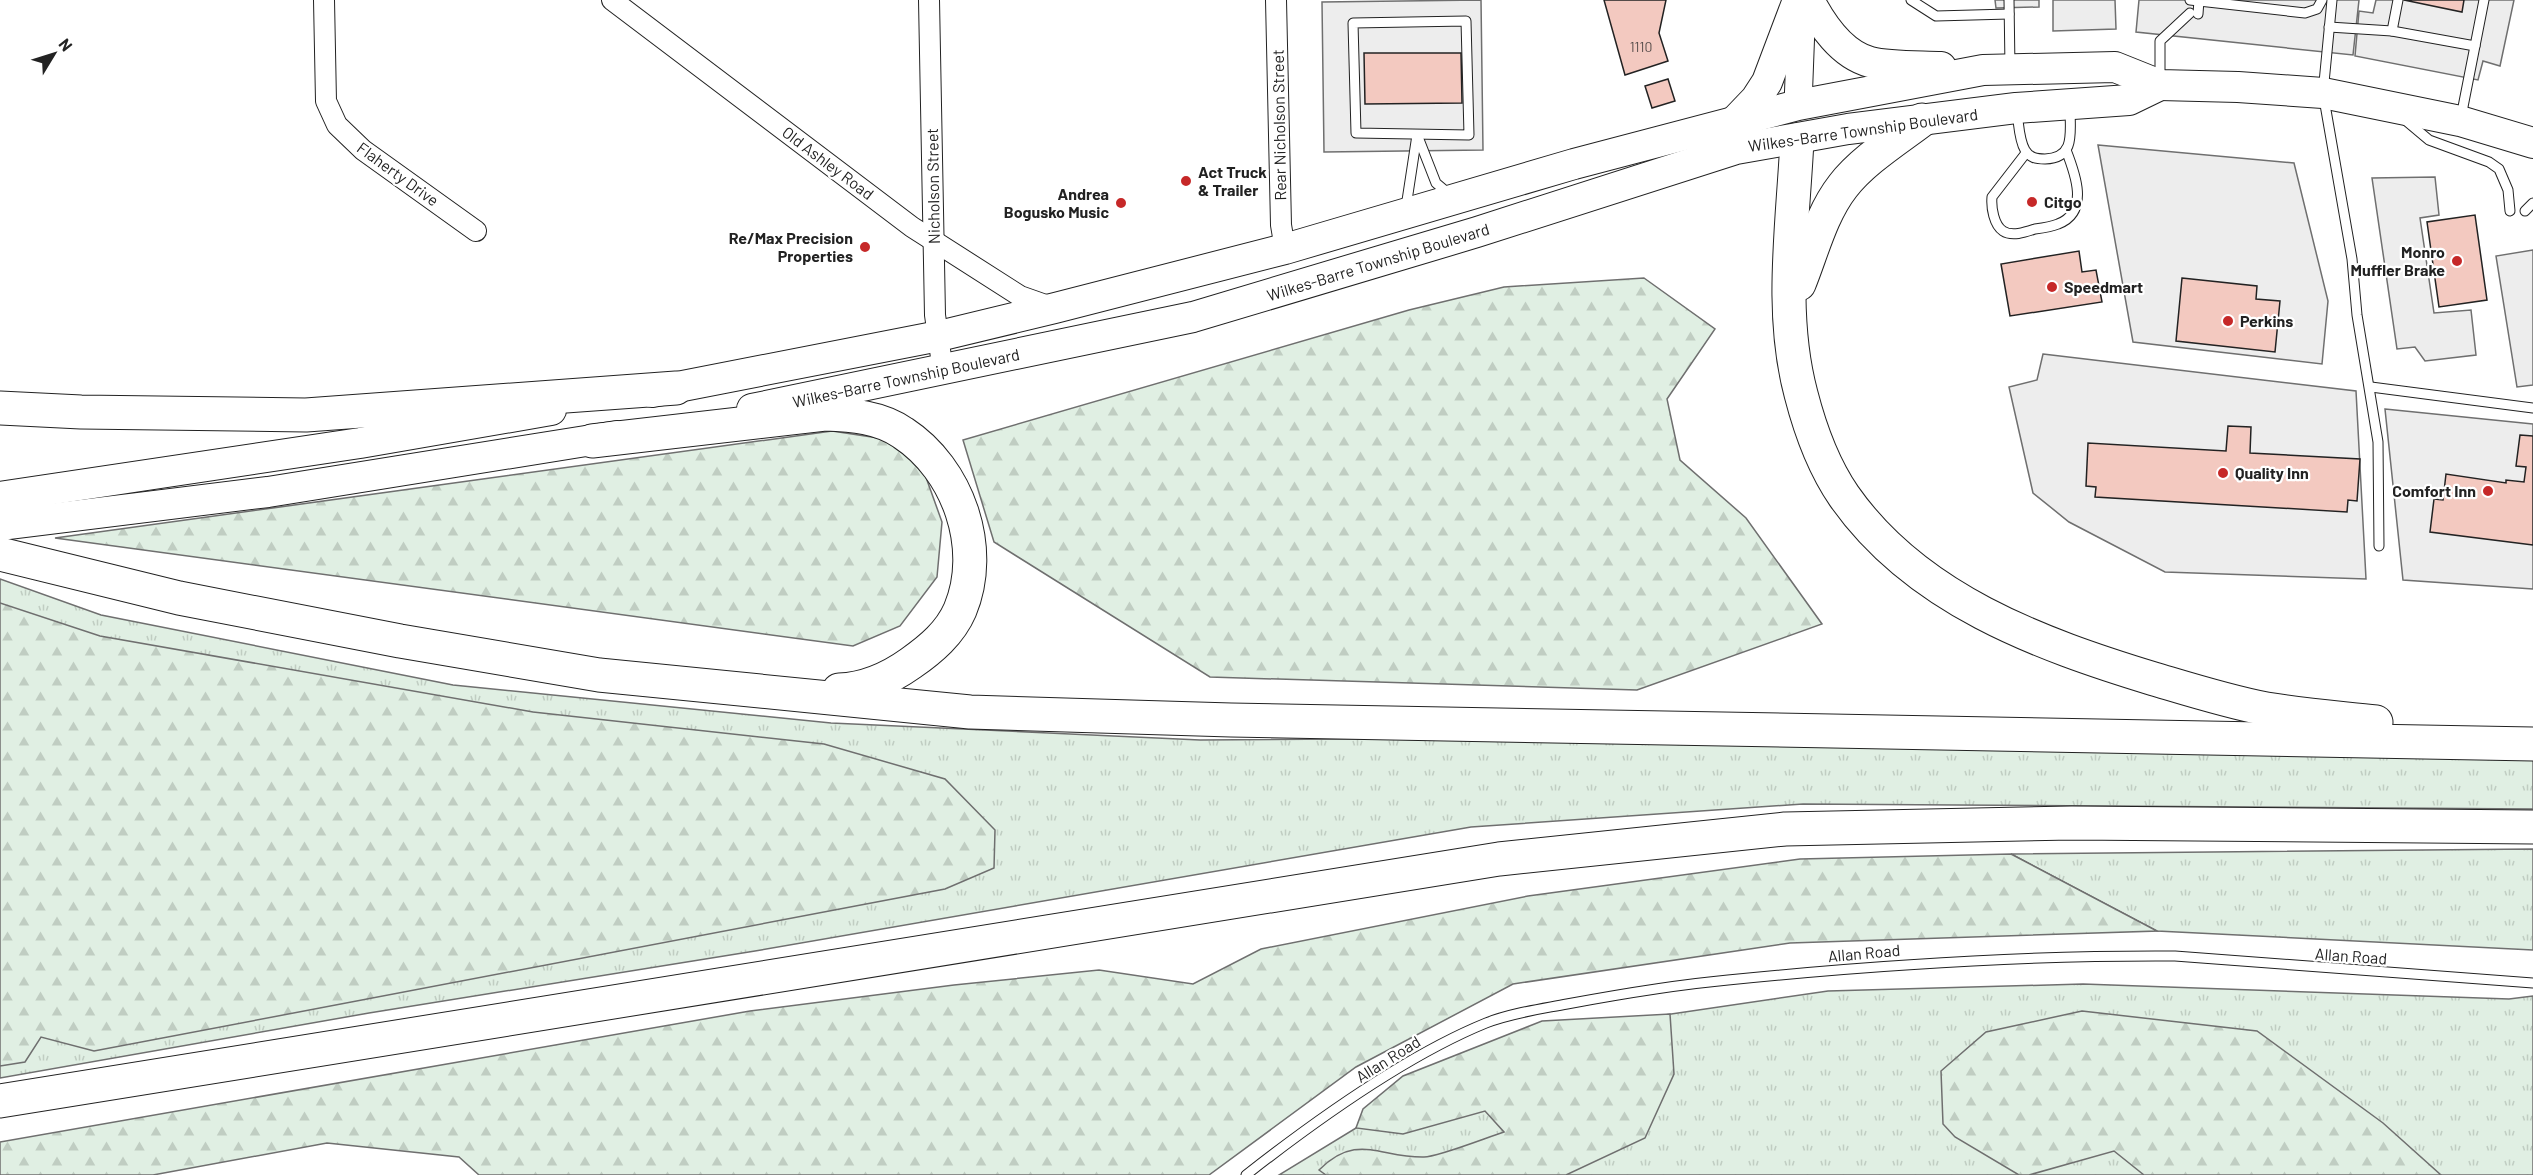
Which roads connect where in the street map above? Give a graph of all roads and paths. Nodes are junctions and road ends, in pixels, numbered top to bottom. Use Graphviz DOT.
graph roads {
  1 [pos="324,0"];
  2 [pos="612,0"];
  3 [pos="929,0"];
  4 [pos="1276,0"];
  5 [pos="1798,0"];
  6 [pos="1802,0"];
  7 [pos="1809,0"];
  8 [pos="2009,0"];
  9 [pos="2322,0"];
  10 [pos="2332,0"];
  11 [pos="2398,0"];
  12 [pos="2484,0"];
  13 [pos="1914,1"];
  14 [pos="2196,1"];
  15 [pos="2009,14"];
  16 [pos="2329,27"];
  17 [pos="2392,30"];
  18 [pos="2475,46"];
  19 [pos="1996,69"];
  20 [pos="2160,85"];
  21 [pos="2323,93"];
  22 [pos="2070,104"];
  23 [pos="1798,105"];
  24 [pos="2388,105"];
  25 [pos="2016,108"];
  26 [pos="1922,120"];
  27 [pos="2460,121"];
  28 [pos="1733,123"];
  29 [pos="1417,135"];
  30 [pos="1797,140"];
  31 [pos="2533,143"];
  32 [pos="2066,150"];
  33 [pos="2026,153"];
  34 [pos="1456,200"];
  35 [pos="2533,203"];
  36 [pos="2510,211"];
  37 [pos="2526,211"];
  38 [pos="1404,215"];
  39 [pos="476,231"];
  40 [pos="934,240"];
  41 [pos="1285,249"];
  42 [pos="1055,308"];
  43 [pos="1788,314"];
  44 [pos="939,336"];
  45 [pos="943,371"];
  46 [pos="2371,387"];
  47 [pos="676,388"];
  48 [pos="0,408"];
  49 [pos="2533,408"];
  50 [pos="592,441"];
  51 [pos="0,497"];
  52 [pos="0,525"];
  53 [pos="2379,546"];
  54 [pos="0,554"];
  55 [pos="761,691"];
  56 [pos="2533,742"];
  57 [pos="2533,827"];
  58 [pos="2533,982"];
  59 [pos="0,1101"];
  60 [pos="1246,1175"];
  1 -- 39 [label="street, Flaherty Drive"];
  2 -- 40 [label="street, Old Ashley Road"];
  3 -- 40 [label="street, Nicholson Street"];
  4 -- 41 [label="street, Rear Nicholson Street"];
  5 -- 28 [label="main road"];
  6 -- 23 [label="main road"];
  7 -- 19 [label="main road"];
  8 -- 15 [label="lane"];
  9 -- 14 [label="lane"];
  10 -- 16 [label="lane"];
  11 -- 17 [label="lane"];
  12 -- 18 [label="lane"];
  13 -- 15 [label="lane"];
  14 -- 20 [label="lane"];
  15 -- 19 [label="lane"];
  16 -- 17 [label="lane"];
  16 -- 21 [label="lane"];
  17 -- 18 [label="lane"];
  18 -- 27 [label="lane"];
  19 -- 20 [label="main road, Wilkes-Barre Township Boulevard"];
  19 -- 23 [label="main road, Wilkes-Barre Township Boulevard"];
  20 -- 21 [label="main road, Wilkes-Barre Township Boulevard"];
  20 -- 22 [label="main road, Wilkes-Barre Township Boulevard"];
  21 -- 24 [label="main road, Wilkes-Barre Township Boulevard"];
  21 -- 46 [label="lane"];
  22 -- 25 [label="main road, Wilkes-Barre Township Boulevard"];
  22 -- 32 [label="lane"];
  23 -- 28 [label="main road, Wilkes-Barre Township Boulevard"];
  23 -- 30 [label="main road"];
  24 -- 27 [label="main road, Wilkes-Barre Township Boulevard"];
  24 -- 36 [label="lane"];
  25 -- 26 [label="main road, Wilkes-Barre Township Boulevard"];
  25 -- 33 [label="lane"];
  26 -- 30 [label="main road, Wilkes-Barre Township Boulevard"];
  26 -- 43 [label="highway"];
  27 -- 31 [label="main road, Wilkes-Barre Township Boulevard"];
  28 -- 34 [label="main road, Wilkes-Barre Township Boulevard"];
  29 -- 29 [label="lane"];
  29 -- 34 [label="lane"];
  29 -- 38 [label="lane"];
  30 -- 43 [label="highway"];
  30 -- 45 [label="main road, Wilkes-Barre Township Boulevard"];
  32 -- 33 [label="lane"];
  32 -- 33 [label="lane"];
  34 -- 38 [label="main road, Wilkes-Barre Township Boulevard"];
  35 -- 37 [label="lane"];
  38 -- 41 [label="main road, Wilkes-Barre Township Boulevard"];
  40 -- 42 [label="street, Old Ashley Road"];
  40 -- 44 [label="street, Nicholson Street"];
  41 -- 42 [label="main road, Wilkes-Barre Township Boulevard"];
  42 -- 44 [label="main road, Wilkes-Barre Township Boulevard"];
  43 -- 56 [label="highway"];
  44 -- 45 [label="street, Nicholson Street"];
  44 -- 47 [label="main road, Wilkes-Barre Township Boulevard"];
  45 -- 50 [label="main road, Wilkes-Barre Township Boulevard"];
  46 -- 49 [label="lane"];
  46 -- 53 [label="lane"];
  47 -- 48 [label="highway"];
  47 -- 51 [label="main road, Wilkes-Barre Township Boulevard"];
  50 -- 52 [label="main road, Wilkes-Barre Township Boulevard"];
  50 -- 55 [label="highway"];
  54 -- 55 [label="highway"];
  55 -- 56 [label="highway"];
  57 -- 59 [label="highway"];
  58 -- 60 [label="lane, Allan Road"];
}
